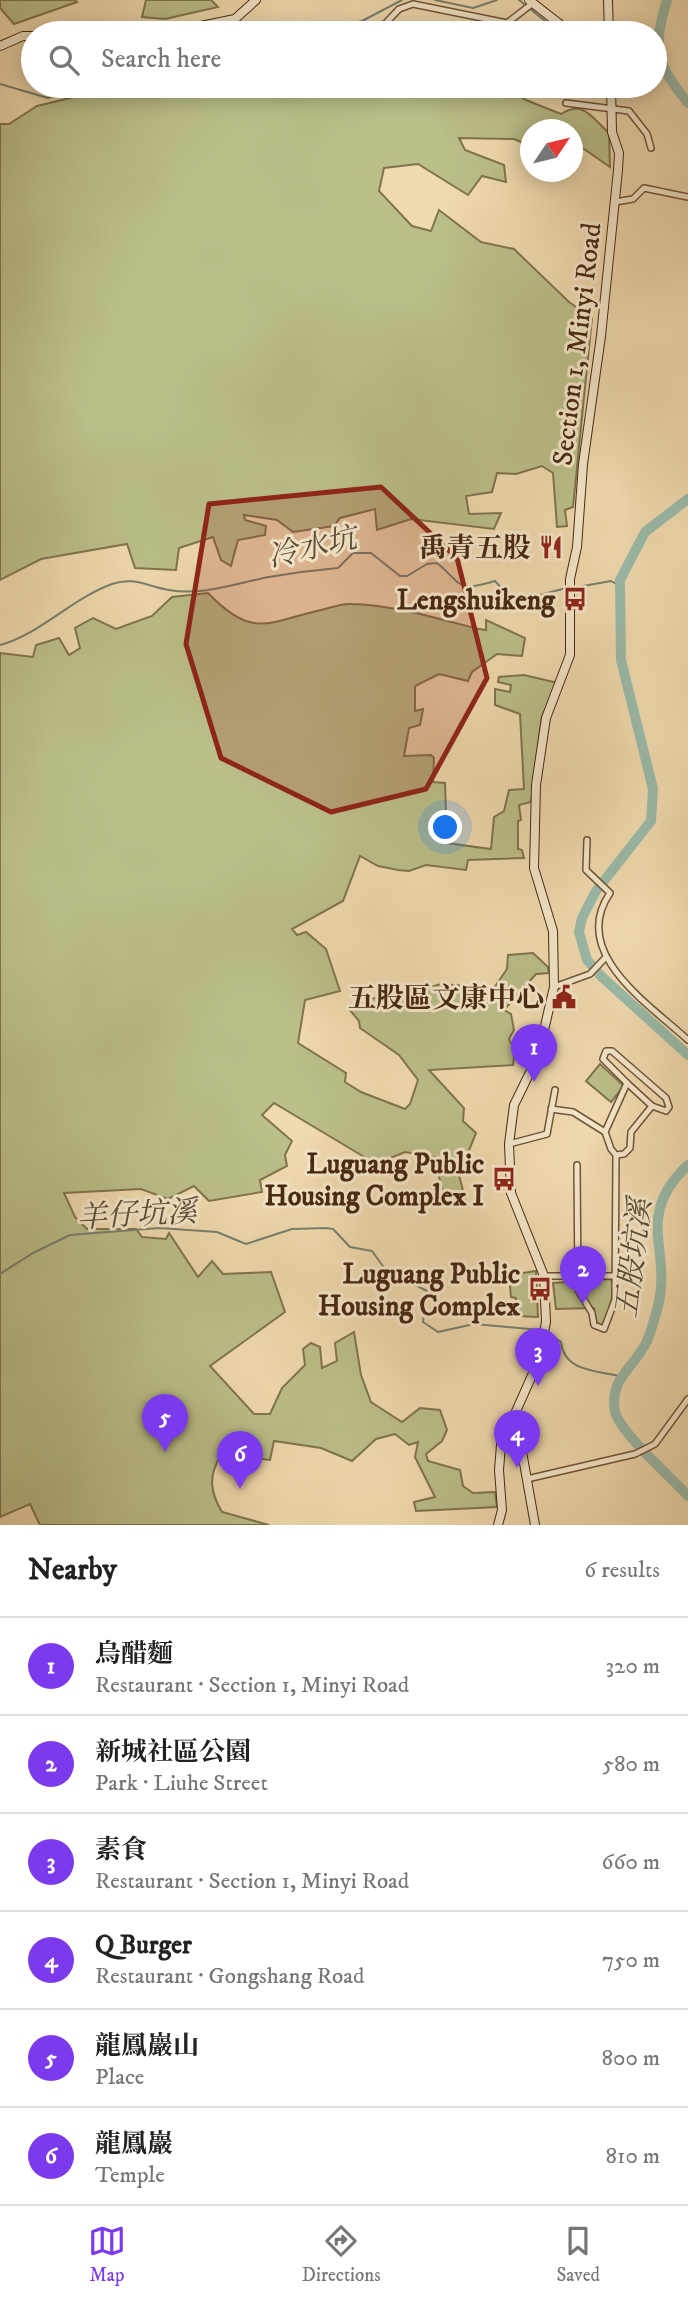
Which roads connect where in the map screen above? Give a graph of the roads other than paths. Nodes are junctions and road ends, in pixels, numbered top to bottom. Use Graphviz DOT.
graph roads {
  1 [pos="256,0"];
  2 [pos="608,0"];
  3 [pos="530,5"];
  4 [pos="227,21"];
  5 [pos="388,21"];
  6 [pos="497,21"];
  7 [pos="510,21"];
  8 [pos="553,21"];
  9 [pos="609,21"];
  10 [pos="21,37"];
  11 [pos="0,46"];
  12 [pos="611,98"];
  13 [pos="566,103"];
  14 [pos="611,108"];
  15 [pos="650,148"];
  16 [pos="688,197"];
  17 [pos="615,202"];
  18 [pos="587,840"];
  19 [pos="605,958"];
  20 [pos="554,987"];
  21 [pos="688,1040"];
  22 [pos="627,1083"];
  23 [pos="555,1090"];
  24 [pos="652,1106"];
  25 [pos="551,1109"];
  26 [pos="605,1132"];
  27 [pos="509,1144"];
  28 [pos="616,1155"];
  29 [pos="577,1165"];
  30 [pos="544,1276"];
  31 [pos="577,1276"];
  32 [pos="615,1276"];
  33 [pos="688,1399"];
  34 [pos="516,1418"];
  35 [pos="527,1479"];
  36 [pos="498,1525"];
  37 [pos="535,1525"];
  1 -- 4 [label="main road"];
  2 -- 9 [label="main road"];
  3 -- 7 [label="street"];
  3 -- 8 [label="main road"];
  5 -- 6 [label="street"];
  10 -- 11 [label="main road"];
  12 -- 14 [label="main road, Section 1, Minyi Road"];
  13 -- 14 [label="street"];
  14 -- 15 [label="street"];
  14 -- 17 [label="main road, Section 1, Minyi Road"];
  16 -- 17 [label="street"];
  17 -- 20 [label="main road, Section 1, Minyi Road"];
  18 -- 19 [label="street"];
  19 -- 20 [label="street"];
  19 -- 21 [label="street"];
  20 -- 27 [label="main road, Section 1, Minyi Road"];
  22 -- 24 [label="street"];
  22 -- 24 [label="street"];
  22 -- 26 [label="street"];
  23 -- 25 [label="street"];
  24 -- 28 [label="street"];
  25 -- 26 [label="street"];
  25 -- 27 [label="street"];
  26 -- 28 [label="street"];
  27 -- 30 [label="main road, Section 1, Minyi Road"];
  28 -- 32 [label="street"];
  29 -- 31 [label="street"];
  30 -- 31 [label="street"];
  30 -- 34 [label="main road, Section 1, Minyi Road"];
  31 -- 32 [label="street"];
  31 -- 32 [label="street"];
  33 -- 35 [label="street"];
  34 -- 35 [label="main road"];
  34 -- 36 [label="main road, Section 1, Minyi Road"];
  35 -- 37 [label="main road"];
}
